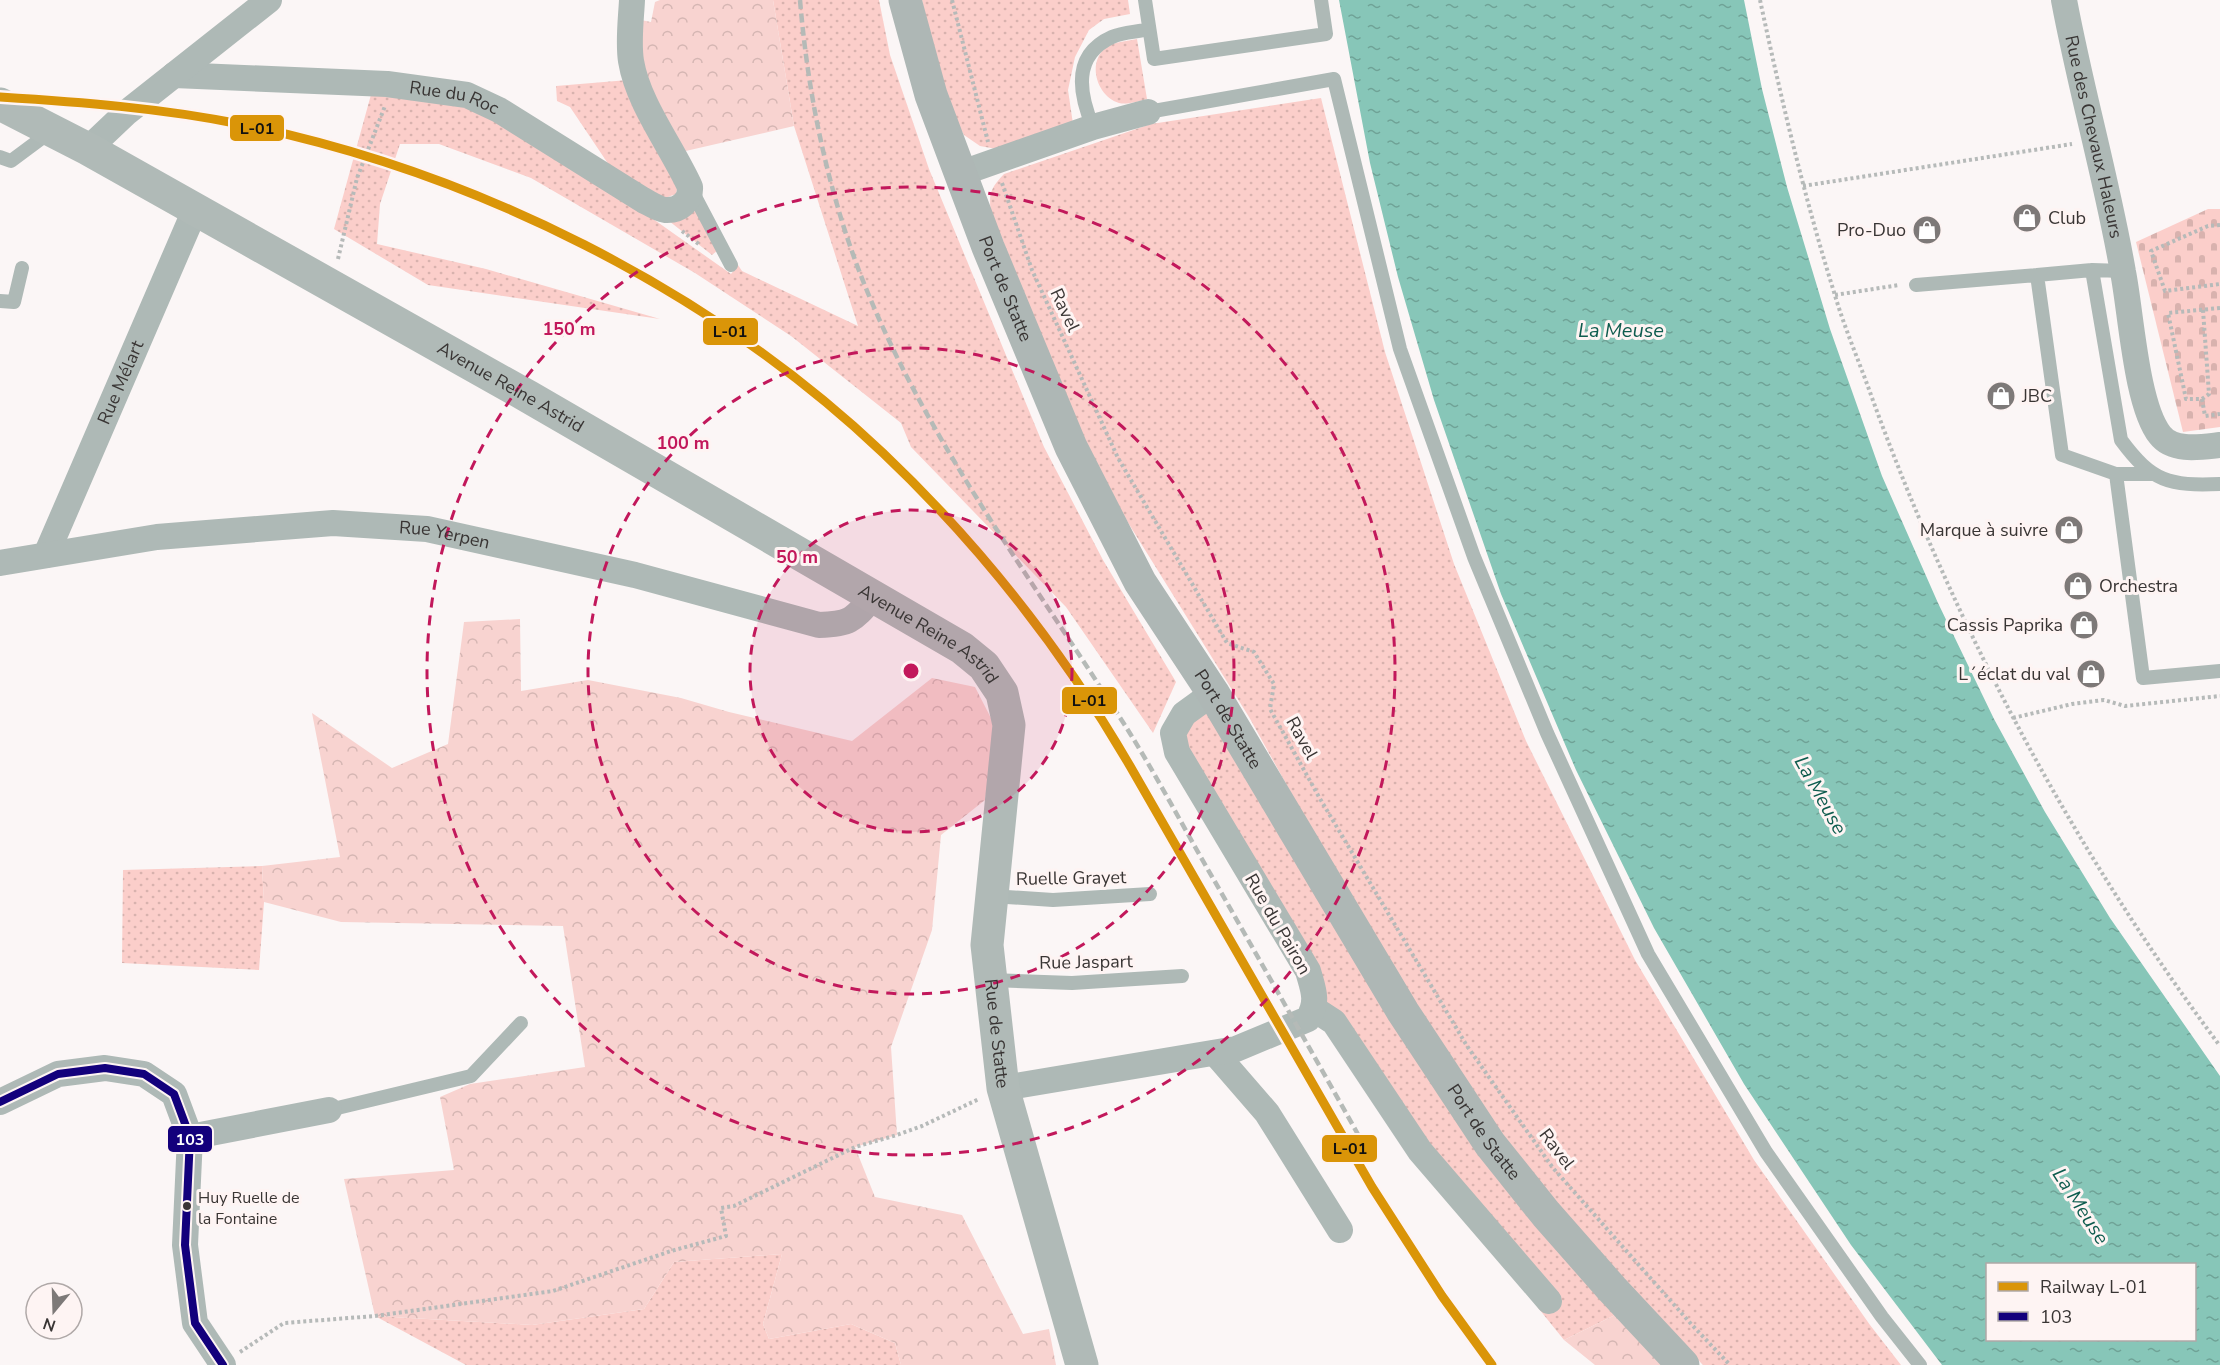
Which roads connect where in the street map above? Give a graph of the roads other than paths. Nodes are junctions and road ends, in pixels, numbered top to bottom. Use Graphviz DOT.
graph roads {
  1 [pos="269,0"];
  2 [pos="632,0"];
  3 [pos="905,0"];
  4 [pos="1145,0"];
  5 [pos="1321,0"];
  6 [pos="2064,0"];
  7 [pos="1149,29"];
  8 [pos="174,75"];
  9 [pos="0,104"];
  10 [pos="1148,112"];
  11 [pos="1093,127"];
  12 [pos="52,130"];
  13 [pos="88,149"];
  14 [pos="0,157"];
  15 [pos="959,174"];
  16 [pos="690,187"];
  17 [pos="195,210"];
  18 [pos="731,265"];
  19 [pos="22,268"];
  20 [pos="2092,270"];
  21 [pos="2123,271"];
  22 [pos="2037,275"];
  23 [pos="1916,285"];
  24 [pos="0,301"];
  25 [pos="2220,445"];
  26 [pos="2116,474"];
  27 [pos="2151,474"];
  28 [pos="2220,484"];
  29 [pos="46,555"];
  30 [pos="0,563"];
  31 [pos="873,597"];
  32 [pos="2220,671"];
  33 [pos="1002,693"];
  34 [pos="1213,693"];
  35 [pos="1150,894"];
  36 [pos="992,896"];
  37 [pos="1182,976"];
  38 [pos="991,980"];
  39 [pos="1314,1009"];
  40 [pos="521,1023"];
  41 [pos="1215,1053"];
  42 [pos="1003,1088"];
  43 [pos="0,1102"];
  44 [pos="329,1110"];
  45 [pos="190,1137"];
  46 [pos="1340,1230"];
  47 [pos="1548,1301"];
  48 [pos="222,1365"];
  49 [pos="1082,1365"];
  50 [pos="1683,1365"];
  51 [pos="1920,1365"];
  1 -- 8 [label="street"];
  2 -- 16 [label="street"];
  3 -- 15 [label="street, Port de Statte"];
  4 -- 7 [label="lane"];
  5 -- 7 [label="lane"];
  6 -- 21 [label="street, Rue des Chevaux Haleurs"];
  7 -- 11 [label="lane"];
  8 -- 13 [label="street"];
  8 -- 16 [label="street, Rue du Roc"];
  9 -- 12 [label="main road, Avenue Reine Astrid"];
  10 -- 11 [label="street"];
  10 -- 51 [label="lane"];
  11 -- 15 [label="street"];
  12 -- 13 [label="main road, Avenue Reine Astrid"];
  12 -- 14 [label="lane"];
  13 -- 17 [label="main road, Avenue Reine Astrid"];
  15 -- 34 [label="street, Port de Statte"];
  16 -- 18 [label="lane"];
  17 -- 29 [label="street, Rue Mélart"];
  17 -- 31 [label="main road, Avenue Reine Astrid"];
  19 -- 24 [label="lane"];
  20 -- 21 [label="lane"];
  20 -- 22 [label="lane"];
  20 -- 27 [label="lane"];
  21 -- 25 [label="street, Rue des Chevaux Haleurs"];
  22 -- 23 [label="lane"];
  22 -- 26 [label="lane"];
  26 -- 27 [label="lane"];
  26 -- 32 [label="lane"];
  27 -- 28 [label="lane"];
  29 -- 30 [label="street, Rue Yerpen"];
  29 -- 31 [label="street, Rue Yerpen"];
  31 -- 33 [label="main road, Avenue Reine Astrid"];
  33 -- 36 [label="main road, Rue de Statte"];
  34 -- 39 [label="street, Rue du Pairon"];
  34 -- 50 [label="street, Port de Statte"];
  35 -- 36 [label="lane, Ruelle Grayet"];
  36 -- 38 [label="main road, Rue de Statte"];
  37 -- 38 [label="lane, Rue Jaspart"];
  38 -- 42 [label="main road, Rue de Statte"];
  39 -- 41 [label="street"];
  39 -- 47 [label="street"];
  40 -- 44 [label="lane"];
  41 -- 42 [label="street"];
  41 -- 46 [label="street"];
  42 -- 49 [label="main road, Rue de Statte"];
  43 -- 45 [label="street"];
  44 -- 45 [label="street"];
  45 -- 48 [label="street"];
}
